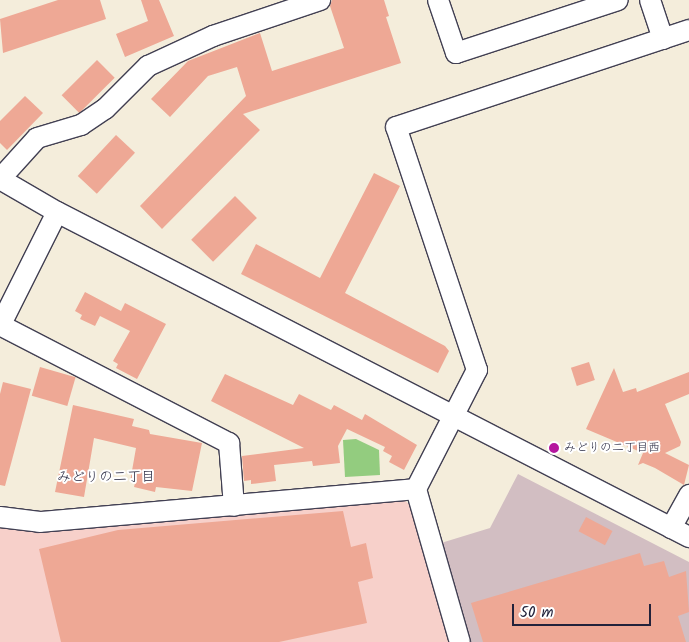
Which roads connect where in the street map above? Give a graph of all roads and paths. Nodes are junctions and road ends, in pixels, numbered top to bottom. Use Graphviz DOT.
graph roads {
  1 [pos="320,0"];
  2 [pos="438,0"];
  3 [pos="618,0"];
  4 [pos="650,0"];
  5 [pos="689,30"];
  6 [pos="663,39"];
  7 [pos="0,179"];
  8 [pos="57,212"];
  9 [pos="0,325"];
  10 [pos="455,416"];
  11 [pos="416,489"];
  12 [pos="689,495"];
  13 [pos="234,506"];
  14 [pos="0,517"];
  15 [pos="671,528"];
  16 [pos="689,537"];
  17 [pos="460,642"];
  1 -- 7 [label="street"];
  2 -- 3 [label="street"];
  4 -- 6 [label="street"];
  5 -- 6 [label="street"];
  6 -- 10 [label="street"];
  7 -- 8 [label="street"];
  8 -- 9 [label="street"];
  8 -- 10 [label="street"];
  9 -- 13 [label="street"];
  10 -- 11 [label="street"];
  10 -- 15 [label="street"];
  11 -- 13 [label="street"];
  11 -- 17 [label="street"];
  12 -- 15 [label="street"];
  13 -- 14 [label="street"];
  15 -- 16 [label="street"];
}
